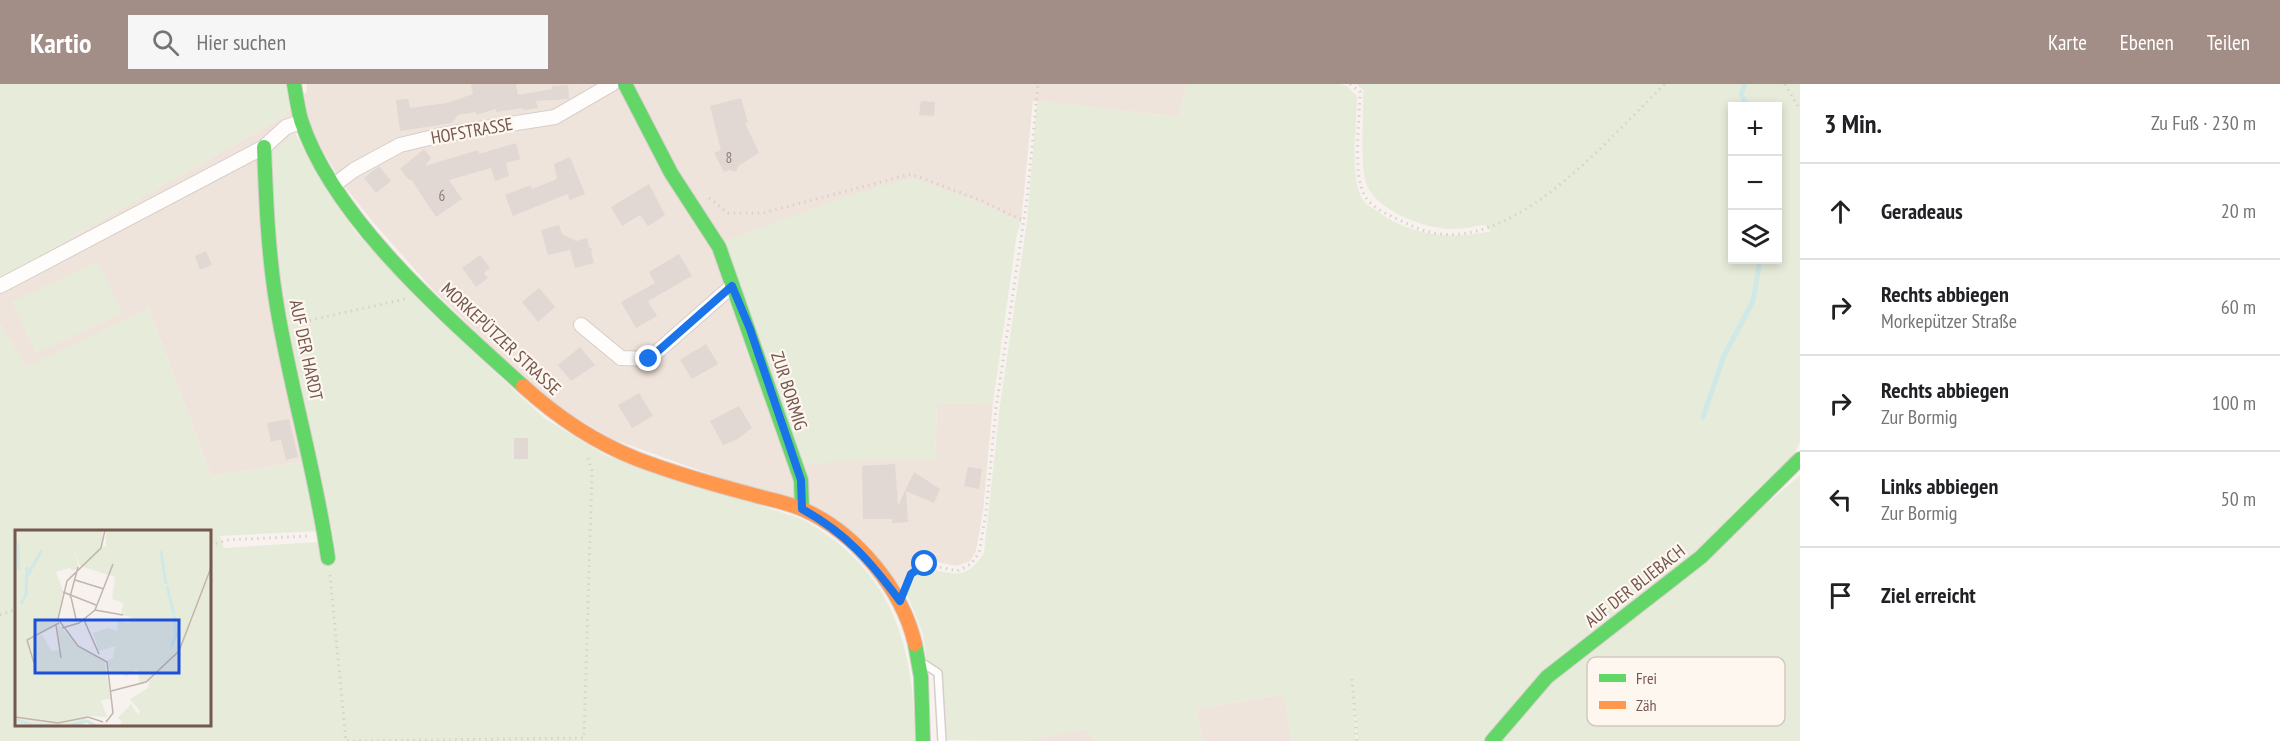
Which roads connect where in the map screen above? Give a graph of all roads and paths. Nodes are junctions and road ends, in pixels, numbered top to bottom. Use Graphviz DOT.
graph roads {
  1 [pos="294,84"];
  2 [pos="612,84"];
  3 [pos="625,84"];
  4 [pos="1038,84"];
  5 [pos="1350,84"];
  6 [pos="1665,84"];
  7 [pos="1785,84"];
  8 [pos="1800,110"];
  9 [pos="301,122"];
  10 [pos="264,147"];
  11 [pos="334,185"];
  12 [pos="701,192"];
  13 [pos="1024,220"];
  14 [pos="0,286"];
  15 [pos="732,286"];
  16 [pos="424,294"];
  17 [pos="581,325"];
  18 [pos="281,328"];
  19 [pos="579,430"];
  20 [pos="1800,459"];
  21 [pos="802,509"];
  22 [pos="325,535"];
  23 [pos="212,544"];
  24 [pos="328,558"];
  25 [pos="900,601"];
  26 [pos="15,609"];
  27 [pos="0,615"];
  28 [pos="918,660"];
  29 [pos="1352,680"];
  30 [pos="923,741"];
  31 [pos="942,741"];
  32 [pos="1357,741"];
  33 [pos="1492,741"];
  1 -- 9 [label="street, MORKEPÜTZER STRASSE"];
  2 -- 11 [label="street, HOFSTRASSE"];
  3 -- 15 [label="street, ZUR BORMIG"];
  4 -- 13 [label="path"];
  5 -- 6 [label="path"];
  7 -- 8 [label="path"];
  9 -- 10 [label="street"];
  9 -- 11 [label="street, MORKEPÜTZER STRASSE"];
  10 -- 14 [label="street"];
  10 -- 18 [label="street, AUF DER HARDT"];
  11 -- 16 [label="street, MORKEPÜTZER STRASSE"];
  12 -- 13 [label="path"];
  13 -- 25 [label="path"];
  15 -- 17 [label="street"];
  15 -- 21 [label="street, ZUR BORMIG"];
  16 -- 18 [label="path"];
  16 -- 19 [label="street, MORKEPÜTZER STRASSE"];
  18 -- 22 [label="street, AUF DER HARDT"];
  19 -- 21 [label="street, MORKEPÜTZER STRASSE"];
  19 -- 24 [label="path"];
  20 -- 33 [label="street, AUF DER BLIEBACH"];
  21 -- 25 [label="street, MORKEPÜTZER STRASSE"];
  22 -- 23 [label="path"];
  22 -- 24 [label="street, AUF DER HARDT"];
  25 -- 28 [label="street, MORKEPÜTZER STRASSE"];
  26 -- 27 [label="path"];
  28 -- 30 [label="street, MORKEPÜTZER STRASSE"];
  28 -- 31 [label="lane"];
  29 -- 32 [label="path"];
}
